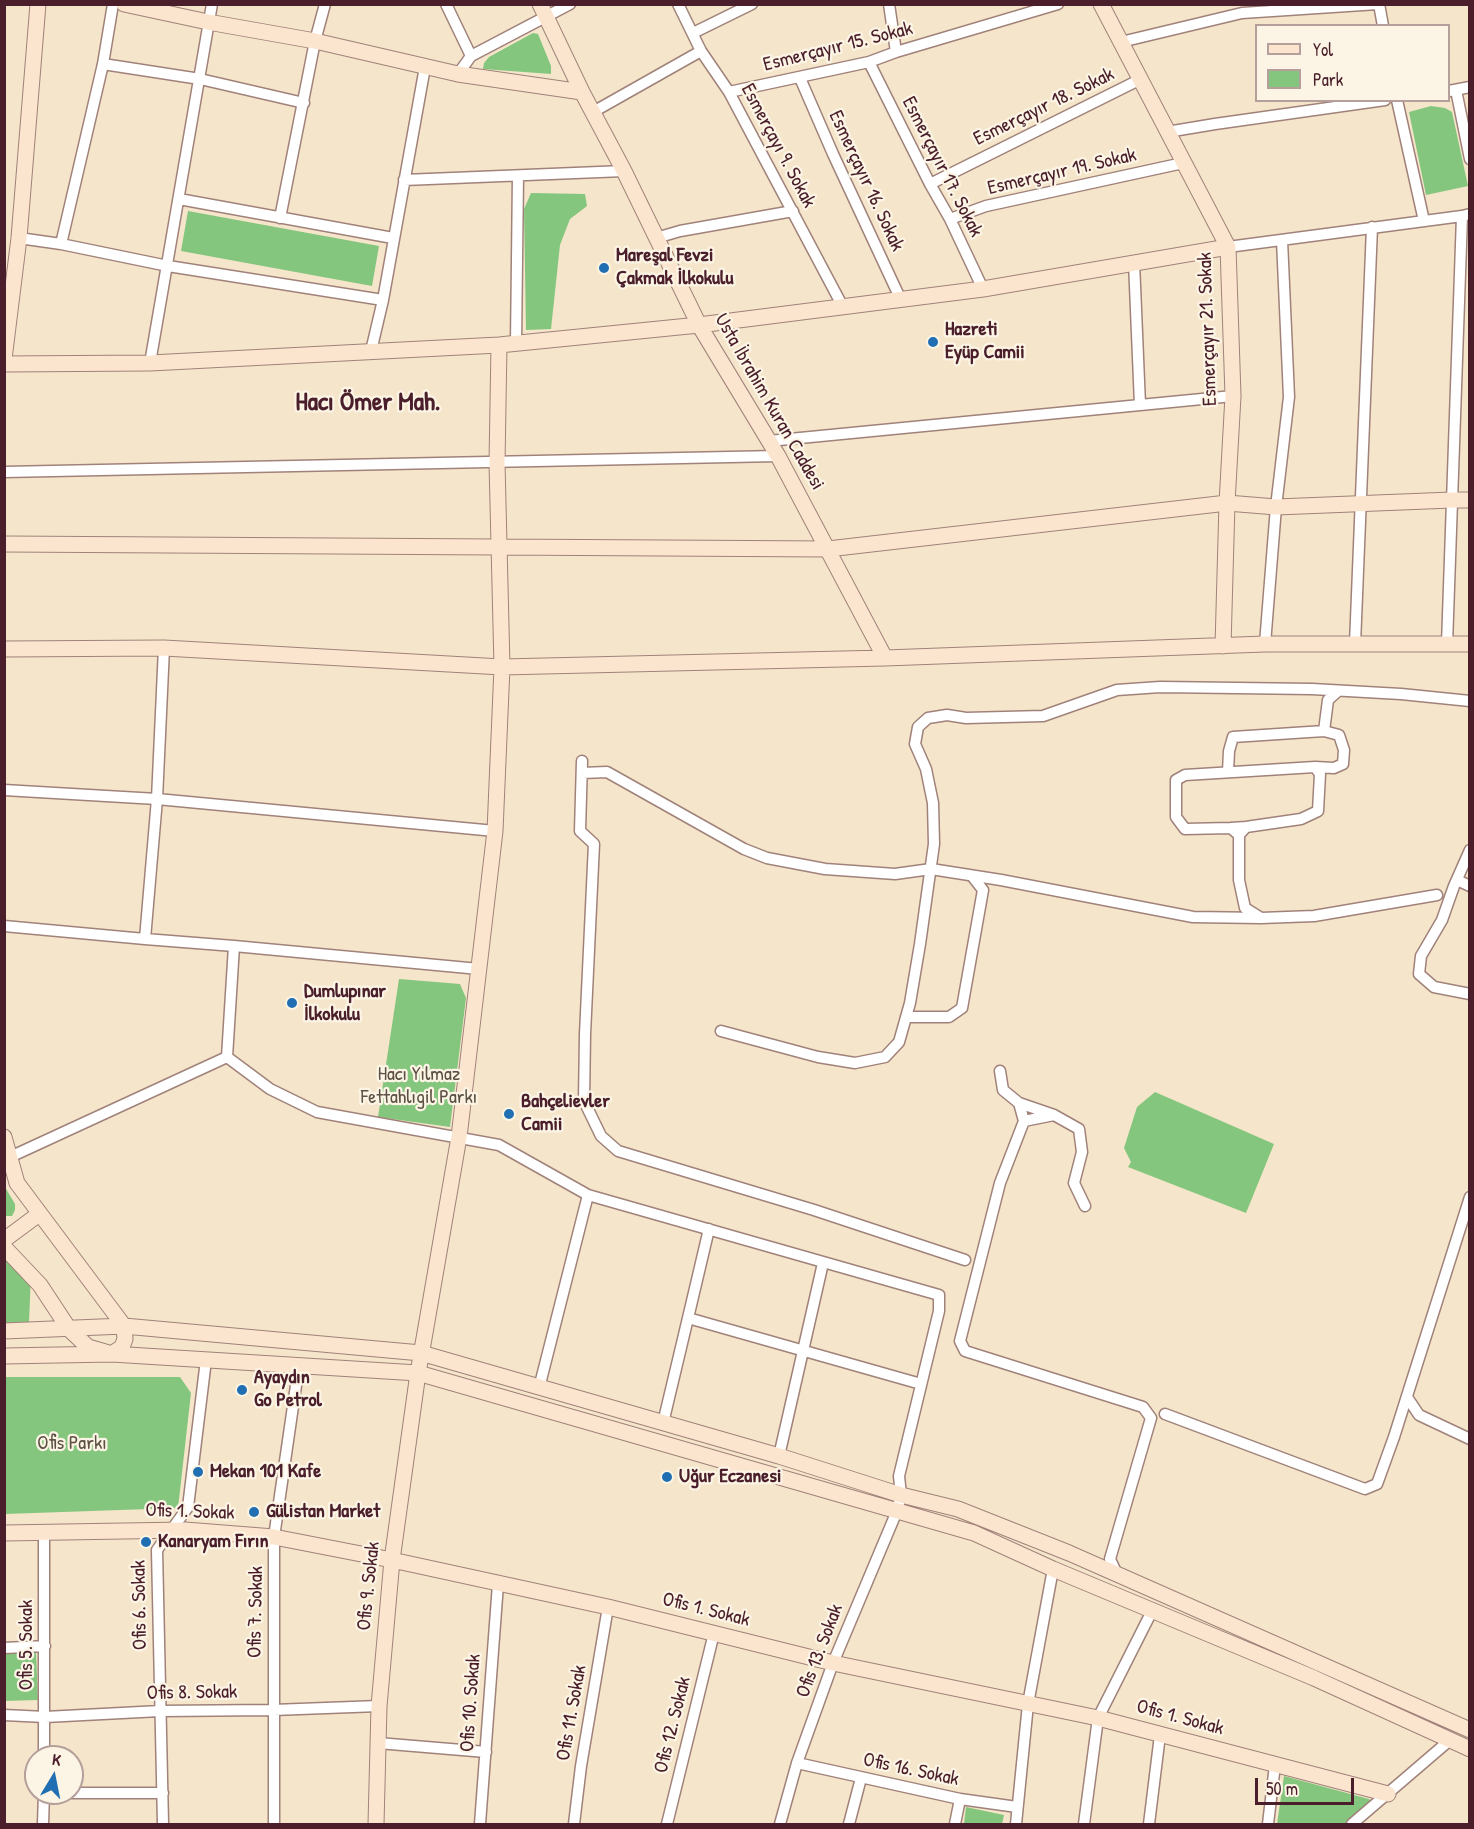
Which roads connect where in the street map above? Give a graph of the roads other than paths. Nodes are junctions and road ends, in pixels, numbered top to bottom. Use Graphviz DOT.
graph roads {
  1 [pos="38,4"];
  2 [pos="113,4"];
  3 [pos="124,4"];
  4 [pos="212,4"];
  5 [pos="325,4"];
  6 [pos="446,4"];
  7 [pos="570,4"];
  8 [pos="678,4"];
  9 [pos="752,4"];
  10 [pos="889,4"];
  11 [pos="1058,4"];
  12 [pos="1101,4"];
  13 [pos="1379,4"];
  14 [pos="543,10"];
  15 [pos="208,22"];
  16 [pos="1383,24"];
  17 [pos="693,33"];
  18 [pos="315,41"];
  19 [pos="1121,42"];
  20 [pos="701,51"];
  21 [pos="896,52"];
  22 [pos="471,56"];
  23 [pos="869,62"];
  24 [pos="103,64"];
  25 [pos="425,67"];
  26 [pos="458,74"];
  27 [pos="800,78"];
  28 [pos="200,79"];
  29 [pos="1141,79"];
  30 [pos="1470,87"];
  31 [pos="1452,90"];
  32 [pos="582,92"];
  33 [pos="729,92"];
  34 [pos="1371,102"];
  35 [pos="1396,102"];
  36 [pos="304,103"];
  37 [pos="593,112"];
  38 [pos="1167,132"];
  39 [pos="1470,159"];
  40 [pos="1183,163"];
  41 [pos="624,171"];
  42 [pos="518,176"];
  43 [pos="404,180"];
  44 [pos="930,184"];
  45 [pos="179,199"];
  46 [pos="793,211"];
  47 [pos="1466,215"];
  48 [pos="280,218"];
  49 [pos="950,219"];
  50 [pos="1424,220"];
  51 [pos="1372,227"];
  52 [pos="19,238"];
  53 [pos="393,238"];
  54 [pos="656,238"];
  55 [pos="1282,240"];
  56 [pos="61,244"];
  57 [pos="1228,247"];
  58 [pos="1134,262"];
  59 [pos="168,266"];
  60 [pos="983,288"];
  61 [pos="900,298"];
  62 [pos="383,300"];
  63 [pos="843,307"];
  64 [pos="699,325"];
  65 [pos="516,344"];
  66 [pos="499,345"];
  67 [pos="372,351"];
  68 [pos="4,359"];
  69 [pos="150,363"];
  70 [pos="4,364"];
  71 [pos="1233,396"];
  72 [pos="1140,405"];
  73 [pos="769,441"];
  74 [pos="778,456"];
  75 [pos="498,463"];
  76 [pos="4,472"];
  77 [pos="1452,500"];
  78 [pos="1470,500"];
  79 [pos="1227,503"];
  80 [pos="1360,504"];
  81 [pos="1276,507"];
  82 [pos="4,544"];
  83 [pos="499,548"];
  84 [pos="828,549"];
  85 [pos="1265,644"];
  86 [pos="1355,644"];
  87 [pos="1448,644"];
  88 [pos="1470,644"];
  89 [pos="1223,646"];
  90 [pos="164,648"];
  91 [pos="4,649"];
  92 [pos="885,658"];
  93 [pos="501,667"];
  94 [pos="1312,689"];
  95 [pos="1338,691"];
  96 [pos="1328,700"];
  97 [pos="1470,701"];
  98 [pos="1324,729"];
  99 [pos="582,761"];
  100 [pos="1317,771"];
  101 [pos="1228,772"];
  102 [pos="582,773"];
  103 [pos="4,790"];
  104 [pos="157,799"];
  105 [pos="1239,830"];
  106 [pos="495,831"];
  107 [pos="1470,850"];
  108 [pos="931,869"];
  109 [pos="972,876"];
  110 [pos="1001,880"];
  111 [pos="1455,883"];
  112 [pos="1470,886"];
  113 [pos="982,890"];
  114 [pos="1437,895"];
  115 [pos="1447,907"];
  116 [pos="1245,908"];
  117 [pos="1237,918"];
  118 [pos="1261,918"];
  119 [pos="4,926"];
  120 [pos="146,939"];
  121 [pos="234,946"];
  122 [pos="479,969"];
  123 [pos="1470,994"];
  124 [pos="906,1017"];
  125 [pos="721,1031"];
  126 [pos="227,1057"];
  127 [pos="1000,1071"];
  128 [pos="1019,1103"];
  129 [pos="1054,1115"];
  130 [pos="1024,1121"];
  131 [pos="4,1137"];
  132 [pos="459,1137"];
  133 [pos="10,1157"];
  134 [pos="588,1195"];
  135 [pos="1470,1197"];
  136 [pos="1085,1206"];
  137 [pos="39,1214"];
  138 [pos="709,1229"];
  139 [pos="4,1240"];
  140 [pos="4,1246"];
  141 [pos="983,1253"];
  142 [pos="965,1260"];
  143 [pos="823,1263"];
  144 [pos="978,1274"];
  145 [pos="688,1318"];
  146 [pos="124,1326"];
  147 [pos="69,1329"];
  148 [pos="4,1331"];
  149 [pos="804,1349"];
  150 [pos="421,1353"];
  151 [pos="112,1354"];
  152 [pos="4,1356"];
  153 [pos="206,1360"];
  154 [pos="299,1365"];
  155 [pos="418,1372"];
  156 [pos="921,1384"];
  157 [pos="539,1388"];
  158 [pos="1407,1397"];
  159 [pos="1143,1407"];
  160 [pos="1165,1414"];
  161 [pos="1419,1415"];
  162 [pos="1401,1416"];
  163 [pos="1151,1418"];
  164 [pos="663,1423"];
  165 [pos="1470,1439"];
  166 [pos="779,1456"];
  167 [pos="901,1495"];
  168 [pos="897,1511"];
  169 [pos="170,1530"];
  170 [pos="4,1533"];
  171 [pos="44,1533"];
  172 [pos="274,1537"];
  173 [pos="392,1560"];
  174 [pos="1053,1569"];
  175 [pos="1117,1575"];
  176 [pos="498,1584"];
  177 [pos="608,1607"];
  178 [pos="1152,1611"];
  179 [pos="714,1633"];
  180 [pos="45,1646"];
  181 [pos="4,1648"];
  182 [pos="832,1663"];
  183 [pos="1029,1704"];
  184 [pos="379,1707"];
  185 [pos="273,1710"];
  186 [pos="160,1711"];
  187 [pos="4,1715"];
  188 [pos="45,1717"];
  189 [pos="1098,1718"];
  190 [pos="1470,1730"];
  191 [pos="1160,1735"];
  192 [pos="1450,1740"];
  193 [pos="378,1743"];
  194 [pos="44,1745"];
  195 [pos="1470,1749"];
  196 [pos="486,1752"];
  197 [pos="797,1763"];
  198 [pos="1275,1765"];
  199 [pos="861,1778"];
  200 [pos="84,1793"];
  201 [pos="163,1793"];
  202 [pos="1388,1794"];
  203 [pos="960,1799"];
  204 [pos="44,1805"];
  205 [pos="1017,1807"];
  206 [pos="44,1824"];
  207 [pos="163,1824"];
  208 [pos="274,1824"];
  209 [pos="376,1824"];
  210 [pos="480,1824"];
  211 [pos="574,1824"];
  212 [pos="667,1824"];
  213 [pos="780,1824"];
  214 [pos="849,1824"];
  215 [pos="955,1824"];
  216 [pos="1016,1824"];
  217 [pos="1084,1824"];
  218 [pos="1149,1824"];
  219 [pos="1268,1824"];
  220 [pos="1352,1824"];
  1 -- 52 [label="street"];
  2 -- 24 [label="street"];
  3 -- 15 [label="street"];
  4 -- 15 [label="street"];
  5 -- 18 [label="street"];
  6 -- 22 [label="street"];
  7 -- 14 [label="street"];
  8 -- 17 [label="street, Esmerçayı 9. Sokak"];
  9 -- 17 [label="street"];
  10 -- 21 [label="street"];
  11 -- 21 [label="street, Esmerçayır 15. Sokak"];
  12 -- 19 [label="street, Esmerçayır 21. Sokak"];
  13 -- 16 [label="street"];
  13 -- 19 [label="street"];
  14 -- 22 [label="street"];
  14 -- 32 [label="street, Usta İbrahim Kuran Caddesi"];
  15 -- 18 [label="street"];
  15 -- 28 [label="street"];
  17 -- 20 [label="street, Esmerçayı 9. Sokak"];
  18 -- 25 [label="street"];
  18 -- 36 [label="street"];
  19 -- 29 [label="street, Esmerçayır 21. Sokak"];
  20 -- 33 [label="street, Esmerçayı 9. Sokak"];
  20 -- 37 [label="street"];
  21 -- 23 [label="street, Esmerçayır 15. Sokak"];
  22 -- 26 [label="street"];
  23 -- 27 [label="street, Esmerçayır 15. Sokak"];
  23 -- 44 [label="street, Esmerçayır 17. Sokak"];
  24 -- 28 [label="street"];
  24 -- 56 [label="street"];
  25 -- 26 [label="street"];
  25 -- 43 [label="street"];
  26 -- 32 [label="street"];
  27 -- 33 [label="street, Esmerçayır 15. Sokak"];
  27 -- 61 [label="street, Esmerçayır 16. Sokak"];
  28 -- 36 [label="street"];
  28 -- 45 [label="street"];
  29 -- 38 [label="street, Esmerçayır 21. Sokak"];
  29 -- 44 [label="street, Esmerçayır 18. Sokak"];
  30 -- 31 [label="street"];
  31 -- 39 [label="street"];
  32 -- 37 [label="street, Usta İbrahim Kuran Caddesi"];
  33 -- 46 [label="street, Esmerçayı 9. Sokak"];
  34 -- 38 [label="street"];
  35 -- 50 [label="street"];
  36 -- 48 [label="street"];
  37 -- 41 [label="street, Usta İbrahim Kuran Caddesi"];
  38 -- 40 [label="street, Esmerçayır 21. Sokak"];
  40 -- 49 [label="street, Esmerçayır 19. Sokak"];
  40 -- 57 [label="street, Esmerçayır 21. Sokak"];
  41 -- 42 [label="street"];
  41 -- 54 [label="street, Usta İbrahim Kuran Caddesi"];
  42 -- 43 [label="street"];
  42 -- 65 [label="street"];
  43 -- 53 [label="street"];
  44 -- 49 [label="street, Esmerçayır 17. Sokak"];
  45 -- 48 [label="street"];
  45 -- 59 [label="street"];
  46 -- 54 [label="street"];
  46 -- 63 [label="street, Esmerçayı 9. Sokak"];
  47 -- 50 [label="street"];
  47 -- 77 [label="street"];
  48 -- 53 [label="street"];
  49 -- 60 [label="street, Esmerçayır 17. Sokak"];
  50 -- 51 [label="street"];
  51 -- 55 [label="street"];
  51 -- 80 [label="street"];
  52 -- 56 [label="street"];
  52 -- 68 [label="street"];
  53 -- 62 [label="street"];
  54 -- 64 [label="street, Usta İbrahim Kuran Caddesi"];
  55 -- 57 [label="street"];
  55 -- 81 [label="street"];
  56 -- 59 [label="street"];
  57 -- 58 [label="street"];
  57 -- 71 [label="street, Esmerçayır 21. Sokak"];
  58 -- 60 [label="street"];
  58 -- 72 [label="street"];
  59 -- 62 [label="street"];
  59 -- 69 [label="street"];
  60 -- 61 [label="street"];
  61 -- 63 [label="street"];
  62 -- 67 [label="street"];
  63 -- 64 [label="street"];
  64 -- 65 [label="street"];
  64 -- 73 [label="street, Usta İbrahim Kuran Caddesi"];
  65 -- 66 [label="street"];
  66 -- 67 [label="street"];
  66 -- 75 [label="street, Ofis 9. Sokak"];
  67 -- 69 [label="street"];
  69 -- 70 [label="street"];
  71 -- 72 [label="street"];
  71 -- 79 [label="street, Esmerçayır 21. Sokak"];
  72 -- 73 [label="street"];
  73 -- 74 [label="street, Usta İbrahim Kuran Caddesi"];
  74 -- 75 [label="street"];
  74 -- 84 [label="street, Usta İbrahim Kuran Caddesi"];
  75 -- 76 [label="street"];
  75 -- 83 [label="street, Ofis 9. Sokak"];
  77 -- 78 [label="street"];
  77 -- 80 [label="street"];
  77 -- 87 [label="street"];
  79 -- 81 [label="street"];
  79 -- 84 [label="street"];
  79 -- 89 [label="street, Esmerçayır 21. Sokak"];
  80 -- 81 [label="street"];
  80 -- 86 [label="street"];
  81 -- 85 [label="street"];
  82 -- 83 [label="street"];
  83 -- 84 [label="street"];
  83 -- 93 [label="street, Ofis 9. Sokak"];
  84 -- 92 [label="street, Usta İbrahim Kuran Caddesi"];
  85 -- 86 [label="street"];
  85 -- 89 [label="street"];
  86 -- 87 [label="street"];
  87 -- 88 [label="street"];
  89 -- 92 [label="street"];
  90 -- 91 [label="street"];
  90 -- 93 [label="street"];
  90 -- 104 [label="street"];
  92 -- 93 [label="street"];
  93 -- 106 [label="street, Ofis 9. Sokak"];
  94 -- 95 [label="street"];
  94 -- 96 [label="street"];
  94 -- 108 [label="street"];
  95 -- 96 [label="street"];
  95 -- 97 [label="street"];
  96 -- 98 [label="street"];
  98 -- 100 [label="street"];
  98 -- 101 [label="street"];
  99 -- 102 [label="street"];
  100 -- 101 [label="street"];
  100 -- 105 [label="street"];
  101 -- 105 [label="street"];
  102 -- 108 [label="street"];
  102 -- 142 [label="street"];
  103 -- 104 [label="street"];
  104 -- 106 [label="street"];
  104 -- 120 [label="street"];
  105 -- 116 [label="street"];
  106 -- 122 [label="street, Ofis 9. Sokak"];
  107 -- 111 [label="street"];
  108 -- 109 [label="street"];
  108 -- 124 [label="street"];
  109 -- 110 [label="street"];
  109 -- 113 [label="street"];
  110 -- 113 [label="street"];
  110 -- 117 [label="street"];
  111 -- 112 [label="street"];
  111 -- 114 [label="street"];
  111 -- 115 [label="street"];
  113 -- 124 [label="street"];
  114 -- 115 [label="street"];
  114 -- 118 [label="street"];
  115 -- 123 [label="street"];
  116 -- 117 [label="street"];
  116 -- 118 [label="street"];
  117 -- 118 [label="street"];
  119 -- 120 [label="street"];
  120 -- 121 [label="street"];
  121 -- 122 [label="street"];
  121 -- 126 [label="street"];
  122 -- 132 [label="street, Ofis 9. Sokak"];
  124 -- 125 [label="street"];
  126 -- 132 [label="street"];
  126 -- 133 [label="street"];
  127 -- 128 [label="street"];
  128 -- 129 [label="street"];
  128 -- 130 [label="street"];
  129 -- 130 [label="street"];
  129 -- 136 [label="street"];
  130 -- 141 [label="street"];
  131 -- 133 [label="street"];
  132 -- 134 [label="street"];
  132 -- 150 [label="street, Ofis 9. Sokak"];
  133 -- 137 [label="street"];
  134 -- 138 [label="street"];
  134 -- 157 [label="street"];
  135 -- 158 [label="street"];
  137 -- 139 [label="street"];
  137 -- 146 [label="street"];
  138 -- 143 [label="street"];
  138 -- 145 [label="street"];
  140 -- 147 [label="street"];
  141 -- 142 [label="street"];
  141 -- 144 [label="street"];
  142 -- 144 [label="street"];
  143 -- 149 [label="street"];
  143 -- 156 [label="street, Ofis 13. Sokak"];
  144 -- 159 [label="street"];
  145 -- 149 [label="street"];
  145 -- 164 [label="street"];
  146 -- 147 [label="street"];
  146 -- 150 [label="street"];
  146 -- 151 [label="street"];
  147 -- 148 [label="street"];
  147 -- 151 [label="street"];
  149 -- 156 [label="street"];
  149 -- 166 [label="street"];
  150 -- 155 [label="street, Ofis 9. Sokak"];
  150 -- 157 [label="street"];
  151 -- 152 [label="street"];
  151 -- 153 [label="street"];
  153 -- 154 [label="street"];
  153 -- 169 [label="street, Ofis 6. Sokak"];
  154 -- 155 [label="street"];
  154 -- 172 [label="street, Ofis 7. Sokak"];
  155 -- 168 [label="street"];
  155 -- 173 [label="street, Ofis 9. Sokak"];
  156 -- 167 [label="street, Ofis 13. Sokak"];
  157 -- 164 [label="street"];
  158 -- 161 [label="street"];
  158 -- 162 [label="street"];
  159 -- 160 [label="street"];
  159 -- 163 [label="street"];
  160 -- 162 [label="street"];
  160 -- 163 [label="street"];
  161 -- 162 [label="street"];
  161 -- 165 [label="street"];
  163 -- 175 [label="street"];
  164 -- 166 [label="street"];
  166 -- 167 [label="street"];
  167 -- 168 [label="street, Ofis 13. Sokak"];
  167 -- 175 [label="street"];
  168 -- 174 [label="street"];
  168 -- 182 [label="street, Ofis 13. Sokak"];
  169 -- 171 [label="street, Ofis 1. Sokak"];
  169 -- 172 [label="street, Ofis 1. Sokak"];
  169 -- 186 [label="street, Ofis 6. Sokak"];
  170 -- 171 [label="street, Ofis 1. Sokak"];
  171 -- 180 [label="street, Ofis 5. Sokak"];
  172 -- 173 [label="street, Ofis 1. Sokak"];
  172 -- 185 [label="street, Ofis 7. Sokak"];
  173 -- 176 [label="street, Ofis 1. Sokak"];
  173 -- 184 [label="street, Ofis 9. Sokak"];
  174 -- 178 [label="street"];
  174 -- 183 [label="street"];
  175 -- 190 [label="street"];
  176 -- 177 [label="street, Ofis 1. Sokak"];
  176 -- 196 [label="street, Ofis 10. Sokak"];
  177 -- 179 [label="street, Ofis 1. Sokak"];
  177 -- 211 [label="street, Ofis 11. Sokak"];
  178 -- 189 [label="street"];
  178 -- 192 [label="street"];
  179 -- 182 [label="street, Ofis 1. Sokak"];
  179 -- 212 [label="street, Ofis 12. Sokak"];
  180 -- 181 [label="street"];
  180 -- 188 [label="street, Ofis 5. Sokak"];
  182 -- 183 [label="street, Ofis 1. Sokak"];
  182 -- 197 [label="street, Ofis 13. Sokak"];
  183 -- 189 [label="street, Ofis 1. Sokak"];
  183 -- 205 [label="street"];
  184 -- 185 [label="street, Ofis 8. Sokak"];
  184 -- 193 [label="street, Ofis 9. Sokak"];
  185 -- 186 [label="street, Ofis 8. Sokak"];
  185 -- 208 [label="street, Ofis 7. Sokak"];
  186 -- 188 [label="street, Ofis 8. Sokak"];
  186 -- 201 [label="street, Ofis 6. Sokak"];
  187 -- 188 [label="street, Ofis 8. Sokak"];
  188 -- 194 [label="street, Ofis 5. Sokak"];
  189 -- 191 [label="street, Ofis 1. Sokak"];
  189 -- 217 [label="street"];
  191 -- 198 [label="street, Ofis 1. Sokak"];
  191 -- 218 [label="street"];
  192 -- 195 [label="street"];
  192 -- 202 [label="street"];
  193 -- 196 [label="street"];
  193 -- 209 [label="street, Ofis 9. Sokak"];
  196 -- 210 [label="street, Ofis 10. Sokak"];
  197 -- 199 [label="street, Ofis 16. Sokak"];
  197 -- 213 [label="street, Ofis 13. Sokak"];
  198 -- 202 [label="street, Ofis 1. Sokak"];
  198 -- 219 [label="street"];
  199 -- 203 [label="street, Ofis 16. Sokak"];
  199 -- 214 [label="street"];
  200 -- 201 [label="street"];
  201 -- 207 [label="street, Ofis 6. Sokak"];
  202 -- 220 [label="street"];
  203 -- 205 [label="street, Ofis 16. Sokak"];
  203 -- 215 [label="street"];
  204 -- 206 [label="street"];
  205 -- 216 [label="street"];
}
